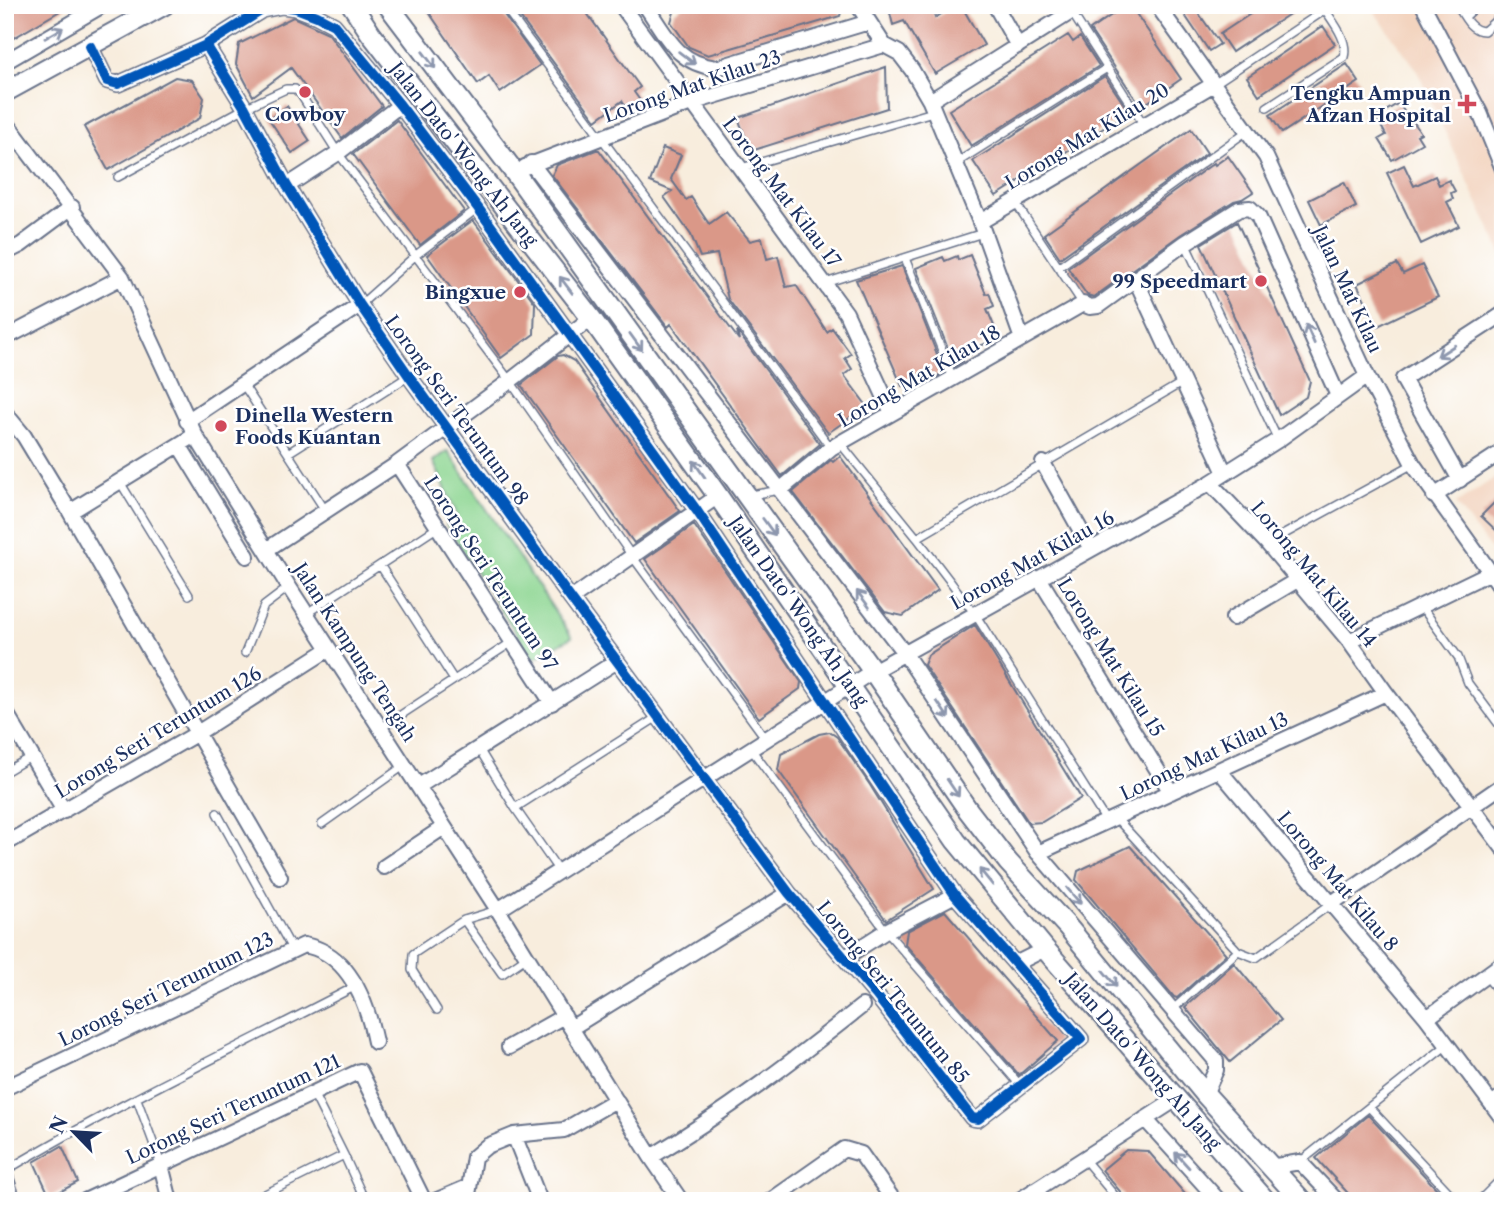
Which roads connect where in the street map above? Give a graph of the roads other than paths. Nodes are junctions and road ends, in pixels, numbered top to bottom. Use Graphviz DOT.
graph roads {
  1 [pos="103,5"];
  2 [pos="164,5"];
  3 [pos="388,5"];
  4 [pos="503,5"];
  5 [pos="621,5"];
  6 [pos="858,5"];
  7 [pos="995,5"];
  8 [pos="1157,5"];
  9 [pos="1457,5"];
  10 [pos="1478,5"];
  11 [pos="648,6"];
  12 [pos="1323,7"];
  13 [pos="1429,7"];
  14 [pos="350,8"];
  15 [pos="1073,8"];
  16 [pos="1503,14"];
  17 [pos="1465,17"];
  18 [pos="869,22"];
  19 [pos="206,45"];
  20 [pos="884,45"];
  21 [pos="90,46"];
  22 [pos="1018,46"];
  23 [pos="5,62"];
  24 [pos="1107,68"];
  25 [pos="1214,84"];
  26 [pos="5,92"];
  27 [pos="691,103"];
  28 [pos="400,105"];
  29 [pos="931,106"];
  30 [pos="1267,107"];
  31 [pos="246,108"];
  32 [pos="5,121"];
  33 [pos="1144,125"];
  34 [pos="1248,131"];
  35 [pos="601,138"];
  36 [pos="338,153"];
  37 [pos="955,164"];
  38 [pos="523,168"];
  39 [pos="741,168"];
  40 [pos="1503,169"];
  41 [pos="118,177"];
  42 [pos="287,186"];
  43 [pos="496,194"];
  44 [pos="1015,201"];
  45 [pos="72,207"];
  46 [pos="478,208"];
  47 [pos="982,228"];
  48 [pos="1185,243"];
  49 [pos="5,253"];
  50 [pos="416,255"];
  51 [pos="905,258"];
  52 [pos="1059,267"];
  53 [pos="122,277"];
  54 [pos="1135,278"];
  55 [pos="825,283"];
  56 [pos="1083,304"];
  57 [pos="360,305"];
  58 [pos="1503,314"];
  59 [pos="591,318"];
  60 [pos="568,335"];
  61 [pos="5,338"];
  62 [pos="1022,339"];
  63 [pos="409,376"];
  64 [pos="1367,376"];
  65 [pos="953,379"];
  66 [pos="510,381"];
  67 [pos="1183,382"];
  68 [pos="243,384"];
  69 [pos="1338,396"];
  70 [pos="5,413"];
  71 [pos="892,413"];
  72 [pos="187,421"];
  73 [pos="446,428"];
  74 [pos="195,435"];
  75 [pos="1278,440"];
  76 [pos="179,445"];
  77 [pos="835,445"];
  78 [pos="1503,451"];
  79 [pos="288,453"];
  80 [pos="1043,463"];
  81 [pos="397,464"];
  82 [pos="1413,464"];
  83 [pos="1225,473"];
  84 [pos="1460,480"];
  85 [pos="120,481"];
  86 [pos="1210,483"];
  87 [pos="780,491"];
  88 [pos="718,496"];
  89 [pos="747,496"];
  90 [pos="1434,496"];
  91 [pos="326,511"];
  92 [pos="697,511"];
  93 [pos="70,512"];
  94 [pos="438,527"];
  95 [pos="917,538"];
  96 [pos="1267,543"];
  97 [pos="266,550"];
  98 [pos="1091,550"];
  99 [pos="247,556"];
  100 [pos="632,556"];
  101 [pos="380,565"];
  102 [pos="1489,573"];
  103 [pos="1040,578"];
  104 [pos="1299,579"];
  105 [pos="289,587"];
  106 [pos="1503,590"];
  107 [pos="189,595"];
  108 [pos="570,599"];
  109 [pos="1421,606"];
  110 [pos="307,613"];
  111 [pos="975,614"];
  112 [pos="1233,618"];
  113 [pos="1349,641"];
  114 [pos="512,642"];
  115 [pos="329,649"];
  116 [pos="245,653"];
  117 [pos="905,654"];
  118 [pos="617,661"];
  119 [pos="873,671"];
  120 [pos="454,680"];
  121 [pos="851,685"];
  122 [pos="1386,693"];
  123 [pos="826,701"];
  124 [pos="552,703"];
  125 [pos="5,711"];
  126 [pos="659,716"];
  127 [pos="381,727"];
  128 [pos="1503,730"];
  129 [pos="196,734"];
  130 [pos="766,739"];
  131 [pos="479,749"];
  132 [pos="751,749"];
  133 [pos="33,756"];
  134 [pos="405,764"];
  135 [pos="1219,769"];
  136 [pos="5,772"];
  137 [pos="704,779"];
  138 [pos="1503,785"];
  139 [pos="419,786"];
  140 [pos="1171,792"];
  141 [pos="1471,807"];
  142 [pos="515,808"];
  143 [pos="64,811"];
  144 [pos="217,813"];
  145 [pos="1111,819"];
  146 [pos="322,824"];
  147 [pos="444,827"];
  148 [pos="5,844"];
  149 [pos="1503,848"];
  150 [pos="1038,853"];
  151 [pos="384,867"];
  152 [pos="559,871"];
  153 [pos="280,877"];
  154 [pos="789,893"];
  155 [pos="955,895"];
  156 [pos="1332,903"];
  157 [pos="498,909"];
  158 [pos="464,920"];
  159 [pos="886,931"];
  160 [pos="292,949"];
  161 [pos="1045,949"];
  162 [pos="1238,951"];
  163 [pos="527,957"];
  164 [pos="844,958"];
  165 [pos="1503,963"];
  166 [pos="1015,964"];
  167 [pos="1485,976"];
  168 [pos="356,986"];
  169 [pos="1503,997"];
  170 [pos="862,1006"];
  171 [pos="437,1010"];
  172 [pos="1172,1010"];
  173 [pos="1427,1018"];
  174 [pos="568,1022"];
  175 [pos="374,1042"];
  176 [pos="1447,1045"];
  177 [pos="509,1047"];
  178 [pos="1020,1085"];
  179 [pos="5,1088"];
  180 [pos="1503,1091"];
  181 [pos="313,1093"];
  182 [pos="1205,1094"];
  183 [pos="137,1100"];
  184 [pos="616,1100"];
  185 [pos="1175,1100"];
  186 [pos="1490,1102"];
  187 [pos="1370,1107"];
  188 [pos="1145,1119"];
  189 [pos="1503,1119"];
  190 [pos="514,1135"];
  191 [pos="344,1155"];
  192 [pos="651,1157"];
  193 [pos="1084,1158"];
  194 [pos="1300,1161"];
  195 [pos="161,1165"];
  196 [pos="1270,1167"];
  197 [pos="5,1173"];
  198 [pos="1503,1177"];
  199 [pos="467,1194"];
  200 [pos="788,1195"];
  201 [pos="1039,1195"];
  202 [pos="13,1201"];
  203 [pos="85,1201"];
  204 [pos="170,1201"];
  205 [pos="251,1201"];
  206 [pos="365,1201"];
  207 [pos="424,1201"];
  208 [pos="435,1201"];
  209 [pos="540,1201"];
  210 [pos="681,1201"];
  211 [pos="770,1201"];
  212 [pos="894,1201"];
  213 [pos="1018,1201"];
  214 [pos="1119,1201"];
  215 [pos="1219,1201"];
  216 [pos="1266,1201"];
  217 [pos="1302,1201"];
  218 [pos="1337,1201"];
  219 [pos="1457,1201"];
  220 [pos="1479,1201"];
  23 -- 1 [label="street, one-way"];
  2 -- 21 [label="main road"];
  3 -- 38 [label="main road, Jalan Dato' Wong Ah Jang, one-way"];
  4 -- 35 [label="lane"];
  5 -- 27 [label="street, Lorong Mat Kilau 17"];
  6 -- 18 [label="street"];
  7 -- 22 [label="street"];
  8 -- 25 [label="street, Jalan Mat Kilau"];
  9 -- 17 [label="lane"];
  10 -- 17 [label="lane"];
  11 -- 18 [label="street, one-way"];
  12 -- 25 [label="lane"];
  12 -- 30 [label="lane"];
  13 -- 40 [label="street"];
  14 -- 43 [label="main road, Jalan Dato' Wong Ah Jang"];
  15 -- 22 [label="street"];
  15 -- 24 [label="lane"];
  16 -- 17 [label="lane"];
  18 -- 20 [label="street"];
  19 -- 21 [label="street"];
  19 -- 28 [label="street"];
  19 -- 31 [label="street, Lorong Seri Teruntum 98"];
  20 -- 27 [label="street, Lorong Mat Kilau 23"];
  20 -- 29 [label="street"];
  21 -- 26 [label="main road"];
  22 -- 29 [label="street"];
  24 -- 33 [label="lane"];
  24 -- 37 [label="lane"];
  25 -- 33 [label="street, Lorong Mat Kilau 20"];
  25 -- 34 [label="street, Jalan Mat Kilau"];
  27 -- 35 [label="street, Lorong Mat Kilau 23"];
  27 -- 39 [label="street, Lorong Mat Kilau 17"];
  28 -- 36 [label="street"];
  28 -- 46 [label="street"];
  29 -- 37 [label="street"];
  29 -- 39 [label="lane"];
  31 -- 36 [label="lane"];
  31 -- 41 [label="lane"];
  31 -- 42 [label="street, Lorong Seri Teruntum 98"];
  32 -- 45 [label="street, Jalan Kampung Tengah"];
  33 -- 44 [label="street, Lorong Mat Kilau 20"];
  34 -- 52 [label="lane"];
  34 -- 64 [label="street, Jalan Mat Kilau"];
  35 -- 38 [label="street, Lorong Mat Kilau 23"];
  35 -- 77 [label="lane"];
  36 -- 42 [label="street"];
  36 -- 50 [label="lane"];
  37 -- 47 [label="street"];
  38 -- 87 [label="street"];
  38 -- 89 [label="main road, Jalan Dato' Wong Ah Jang, one-way"];
  39 -- 55 [label="street, Lorong Mat Kilau 17"];
  42 -- 57 [label="street, Lorong Seri Teruntum 98"];
  43 -- 46 [label="street"];
  59 -- 43 [label="main road, Jalan Dato' Wong Ah Jang, one-way"];
  44 -- 47 [label="street, Lorong Mat Kilau 20"];
  44 -- 52 [label="lane"];
  45 -- 49 [label="street"];
  45 -- 53 [label="street, Jalan Kampung Tengah"];
  46 -- 50 [label="lane"];
  46 -- 60 [label="street"];
  47 -- 51 [label="lane"];
  47 -- 62 [label="street"];
  48 -- 54 [label="street"];
  69 -- 48 [label="street, one-way"];
  48 -- 75 [label="lane"];
  50 -- 57 [label="lane"];
  50 -- 66 [label="lane"];
  51 -- 55 [label="lane"];
  51 -- 65 [label="lane"];
  52 -- 56 [label="lane"];
  53 -- 61 [label="street"];
  53 -- 72 [label="street, Jalan Kampung Tengah"];
  54 -- 56 [label="street"];
  54 -- 67 [label="street"];
  55 -- 71 [label="street, Lorong Mat Kilau 17"];
  56 -- 62 [label="street, Lorong Mat Kilau 18"];
  57 -- 63 [label="street, Lorong Seri Teruntum 98"];
  57 -- 68 [label="street"];
  58 -- 84 [label="street, one-way"];
  59 -- 60 [label="street"];
  88 -- 59 [label="main road, Jalan Dato' Wong Ah Jang, one-way"];
  60 -- 66 [label="street"];
  60 -- 92 [label="street"];
  62 -- 65 [label="street, Lorong Mat Kilau 18"];
  63 -- 73 [label="street, Lorong Seri Teruntum 98"];
  63 -- 79 [label="lane"];
  64 -- 69 [label="street, Lorong Mat Kilau 16"];
  64 -- 82 [label="street, Jalan Mat Kilau"];
  65 -- 71 [label="street, Lorong Mat Kilau 18"];
  66 -- 73 [label="street"];
  66 -- 100 [label="lane"];
  67 -- 80 [label="lane"];
  67 -- 83 [label="street"];
  68 -- 72 [label="street"];
  68 -- 79 [label="lane"];
  69 -- 75 [label="street, Lorong Mat Kilau 16"];
  70 -- 93 [label="street"];
  71 -- 77 [label="street, Lorong Mat Kilau 18"];
  72 -- 74 [label="street, Jalan Kampung Tengah"];
  73 -- 81 [label="street"];
  73 -- 108 [label="street, Lorong Seri Teruntum 98"];
  74 -- 76 [label="street"];
  74 -- 97 [label="street, Jalan Kampung Tengah"];
  75 -- 83 [label="street, Lorong Mat Kilau 16"];
  76 -- 85 [label="street"];
  76 -- 99 [label="street"];
  77 -- 87 [label="street, Lorong Mat Kilau 18"];
  77 -- 95 [label="lane"];
  78 -- 84 [label="street"];
  79 -- 91 [label="lane"];
  80 -- 95 [label="lane"];
  80 -- 98 [label="street"];
  81 -- 91 [label="street"];
  81 -- 94 [label="street, Lorong Seri Teruntum 97"];
  82 -- 90 [label="street, Jalan Mat Kilau"];
  82 -- 96 [label="lane"];
  83 -- 86 [label="street, Lorong Mat Kilau 16"];
  84 -- 90 [label="street"];
  85 -- 93 [label="street"];
  85 -- 107 [label="lane"];
  86 -- 96 [label="street, Lorong Mat Kilau 14"];
  86 -- 98 [label="street, Lorong Mat Kilau 16"];
  87 -- 89 [label="lane"];
  117 -- 87 [label="street, one-way"];
  88 -- 92 [label="street"];
  88 -- 121 [label="main road, Jalan Dato' Wong Ah Jang"];
  89 -- 119 [label="main road, Jalan Dato' Wong Ah Jang, one-way"];
  90 -- 102 [label="street, Jalan Mat Kilau"];
  91 -- 97 [label="street"];
  92 -- 100 [label="street"];
  92 -- 123 [label="street"];
  93 -- 129 [label="street"];
  94 -- 101 [label="lane"];
  94 -- 114 [label="street, Lorong Seri Teruntum 97"];
  95 -- 111 [label="lane"];
  96 -- 104 [label="street, Lorong Mat Kilau 14"];
  97 -- 105 [label="street, Jalan Kampung Tengah"];
  98 -- 103 [label="street, Lorong Mat Kilau 16"];
  100 -- 108 [label="street"];
  100 -- 130 [label="lane"];
  101 -- 110 [label="lane"];
  101 -- 120 [label="lane"];
  102 -- 106 [label="street, Jalan Mat Kilau"];
  102 -- 109 [label="street"];
  103 -- 111 [label="street, Lorong Mat Kilau 16"];
  103 -- 140 [label="street, Lorong Mat Kilau 15"];
  104 -- 112 [label="street"];
  104 -- 113 [label="street, Lorong Mat Kilau 14"];
  105 -- 110 [label="street, Jalan Kampung Tengah"];
  105 -- 116 [label="lane"];
  108 -- 118 [label="street, Lorong Seri Teruntum 98"];
  109 -- 113 [label="street"];
  109 -- 128 [label="lane"];
  110 -- 115 [label="street, Jalan Kampung Tengah"];
  111 -- 117 [label="street, Lorong Mat Kilau 16"];
  111 -- 145 [label="lane"];
  113 -- 122 [label="street, Lorong Mat Kilau 14"];
  114 -- 120 [label="lane"];
  114 -- 124 [label="street, Lorong Seri Teruntum 97"];
  115 -- 127 [label="street, Jalan Kampung Tengah"];
  115 -- 129 [label="street, Lorong Seri Teruntum 126"];
  117 -- 119 [label="street, Lorong Mat Kilau 16"];
  117 -- 150 [label="street, one-way"];
  118 -- 124 [label="street"];
  118 -- 126 [label="street, Lorong Seri Teruntum 98"];
  119 -- 121 [label="street, Lorong Mat Kilau 16"];
  119 -- 182 [label="main road, Jalan Dato' Wong Ah Jang, one-way"];
  120 -- 127 [label="lane"];
  121 -- 123 [label="street, Lorong Mat Kilau 16"];
  161 -- 121 [label="main road, Jalan Dato' Wong Ah Jang, one-way"];
  122 -- 135 [label="street, Lorong Mat Kilau 13"];
  122 -- 141 [label="street, Lorong Mat Kilau 14"];
  123 -- 130 [label="street, Lorong Mat Kilau 16"];
  123 -- 155 [label="street"];
  124 -- 131 [label="street"];
  125 -- 133 [label="street"];
  126 -- 137 [label="street, Lorong Seri Teruntum 98"];
  126 -- 142 [label="lane"];
  127 -- 134 [label="street, Jalan Kampung Tengah"];
  129 -- 143 [label="street, Lorong Seri Teruntum 126"];
  129 -- 153 [label="street"];
  130 -- 132 [label="street, Lorong Mat Kilau 16"];
  131 -- 139 [label="street"];
  131 -- 142 [label="lane"];
  132 -- 137 [label="street, Lorong Mat Kilau 16"];
  132 -- 159 [label="lane"];
  133 -- 136 [label="lane"];
  133 -- 143 [label="street"];
  134 -- 139 [label="street, Jalan Kampung Tengah"];
  134 -- 146 [label="lane"];
  135 -- 140 [label="street, Lorong Mat Kilau 13"];
  135 -- 156 [label="street, Lorong Mat Kilau 8"];
  137 -- 152 [label="street, Lorong Mat Kilau 16"];
  137 -- 154 [label="street, Lorong Seri Teruntum 85"];
  138 -- 141 [label="street"];
  139 -- 147 [label="street, Jalan Kampung Tengah"];
  140 -- 145 [label="street, Lorong Mat Kilau 13"];
  141 -- 149 [label="street, Lorong Mat Kilau 14"];
  141 -- 156 [label="street"];
  142 -- 152 [label="lane"];
  143 -- 148 [label="street, Lorong Seri Teruntum 126"];
  144 -- 160 [label="lane"];
  145 -- 150 [label="street, Lorong Mat Kilau 13"];
  145 -- 162 [label="lane"];
  147 -- 151 [label="street"];
  147 -- 157 [label="street, Jalan Kampung Tengah"];
  150 -- 172 [label="street, one-way"];
  152 -- 157 [label="street, Lorong Mat Kilau 16"];
  154 -- 164 [label="street, Lorong Seri Teruntum 85"];
  154 -- 174 [label="street"];
  155 -- 159 [label="street"];
  155 -- 166 [label="street"];
  156 -- 162 [label="lane"];
  156 -- 173 [label="street, Lorong Mat Kilau 8"];
  157 -- 158 [label="lane"];
  157 -- 163 [label="street, Jalan Kampung Tengah"];
  158 -- 163 [label="lane"];
  158 -- 171 [label="lane"];
  159 -- 164 [label="street"];
  159 -- 178 [label="lane"];
  160 -- 168 [label="street, Lorong Seri Teruntum 123"];
  160 -- 179 [label="street, Lorong Seri Teruntum 123"];
  161 -- 166 [label="street"];
  161 -- 185 [label="main road, Jalan Dato' Wong Ah Jang"];
  162 -- 172 [label="lane"];
  163 -- 174 [label="street, Jalan Kampung Tengah"];
  164 -- 178 [label="street, Lorong Seri Teruntum 85"];
  165 -- 167 [label="street"];
  166 -- 178 [label="street, Lorong Seri Teruntum 85"];
  167 -- 169 [label="lane"];
  167 -- 173 [label="street"];
  168 -- 175 [label="street, Lorong Seri Teruntum 123"];
  168 -- 183 [label="lane"];
  170 -- 192 [label="street"];
  172 -- 182 [label="street"];
  173 -- 176 [label="street, Lorong Mat Kilau 8"];
  174 -- 177 [label="street"];
  174 -- 184 [label="street, Jalan Kampung Tengah"];
  176 -- 186 [label="street, Lorong Mat Kilau 8"];
  176 -- 187 [label="lane"];
  180 -- 186 [label="lane"];
  181 -- 191 [label="lane"];
  181 -- 195 [label="street, Lorong Seri Teruntum 121"];
  181 -- 207 [label="street, Lorong Seri Teruntum 121"];
  182 -- 196 [label="main road, Jalan Dato' Wong Ah Jang"];
  183 -- 195 [label="lane"];
  183 -- 197 [label="lane"];
  184 -- 190 [label="street"];
  184 -- 192 [label="street, Jalan Kampung Tengah"];
  185 -- 188 [label="street"];
  185 -- 216 [label="main road, Jalan Dato' Wong Ah Jang"];
  186 -- 189 [label="street, Lorong Mat Kilau 8"];
  187 -- 194 [label="lane"];
  187 -- 219 [label="lane"];
  188 -- 193 [label="street"];
  215 -- 188 [label="street, one-way"];
  190 -- 199 [label="street"];
  190 -- 209 [label="street"];
  191 -- 205 [label="lane"];
  191 -- 206 [label="lane"];
  192 -- 210 [label="street, Jalan Kampung Tengah"];
  193 -- 201 [label="street"];
  193 -- 214 [label="lane"];
  194 -- 196 [label="street"];
  194 -- 218 [label="street"];
  195 -- 203 [label="street, Lorong Seri Teruntum 121"];
  195 -- 204 [label="street"];
  196 -- 217 [label="main road, Jalan Dato' Wong Ah Jang"];
  197 -- 202 [label="street"];
  198 -- 220 [label="lane"];
  199 -- 208 [label="street"];
  200 -- 211 [label="street"];
  200 -- 212 [label="street"];
  201 -- 213 [label="street"];
}
